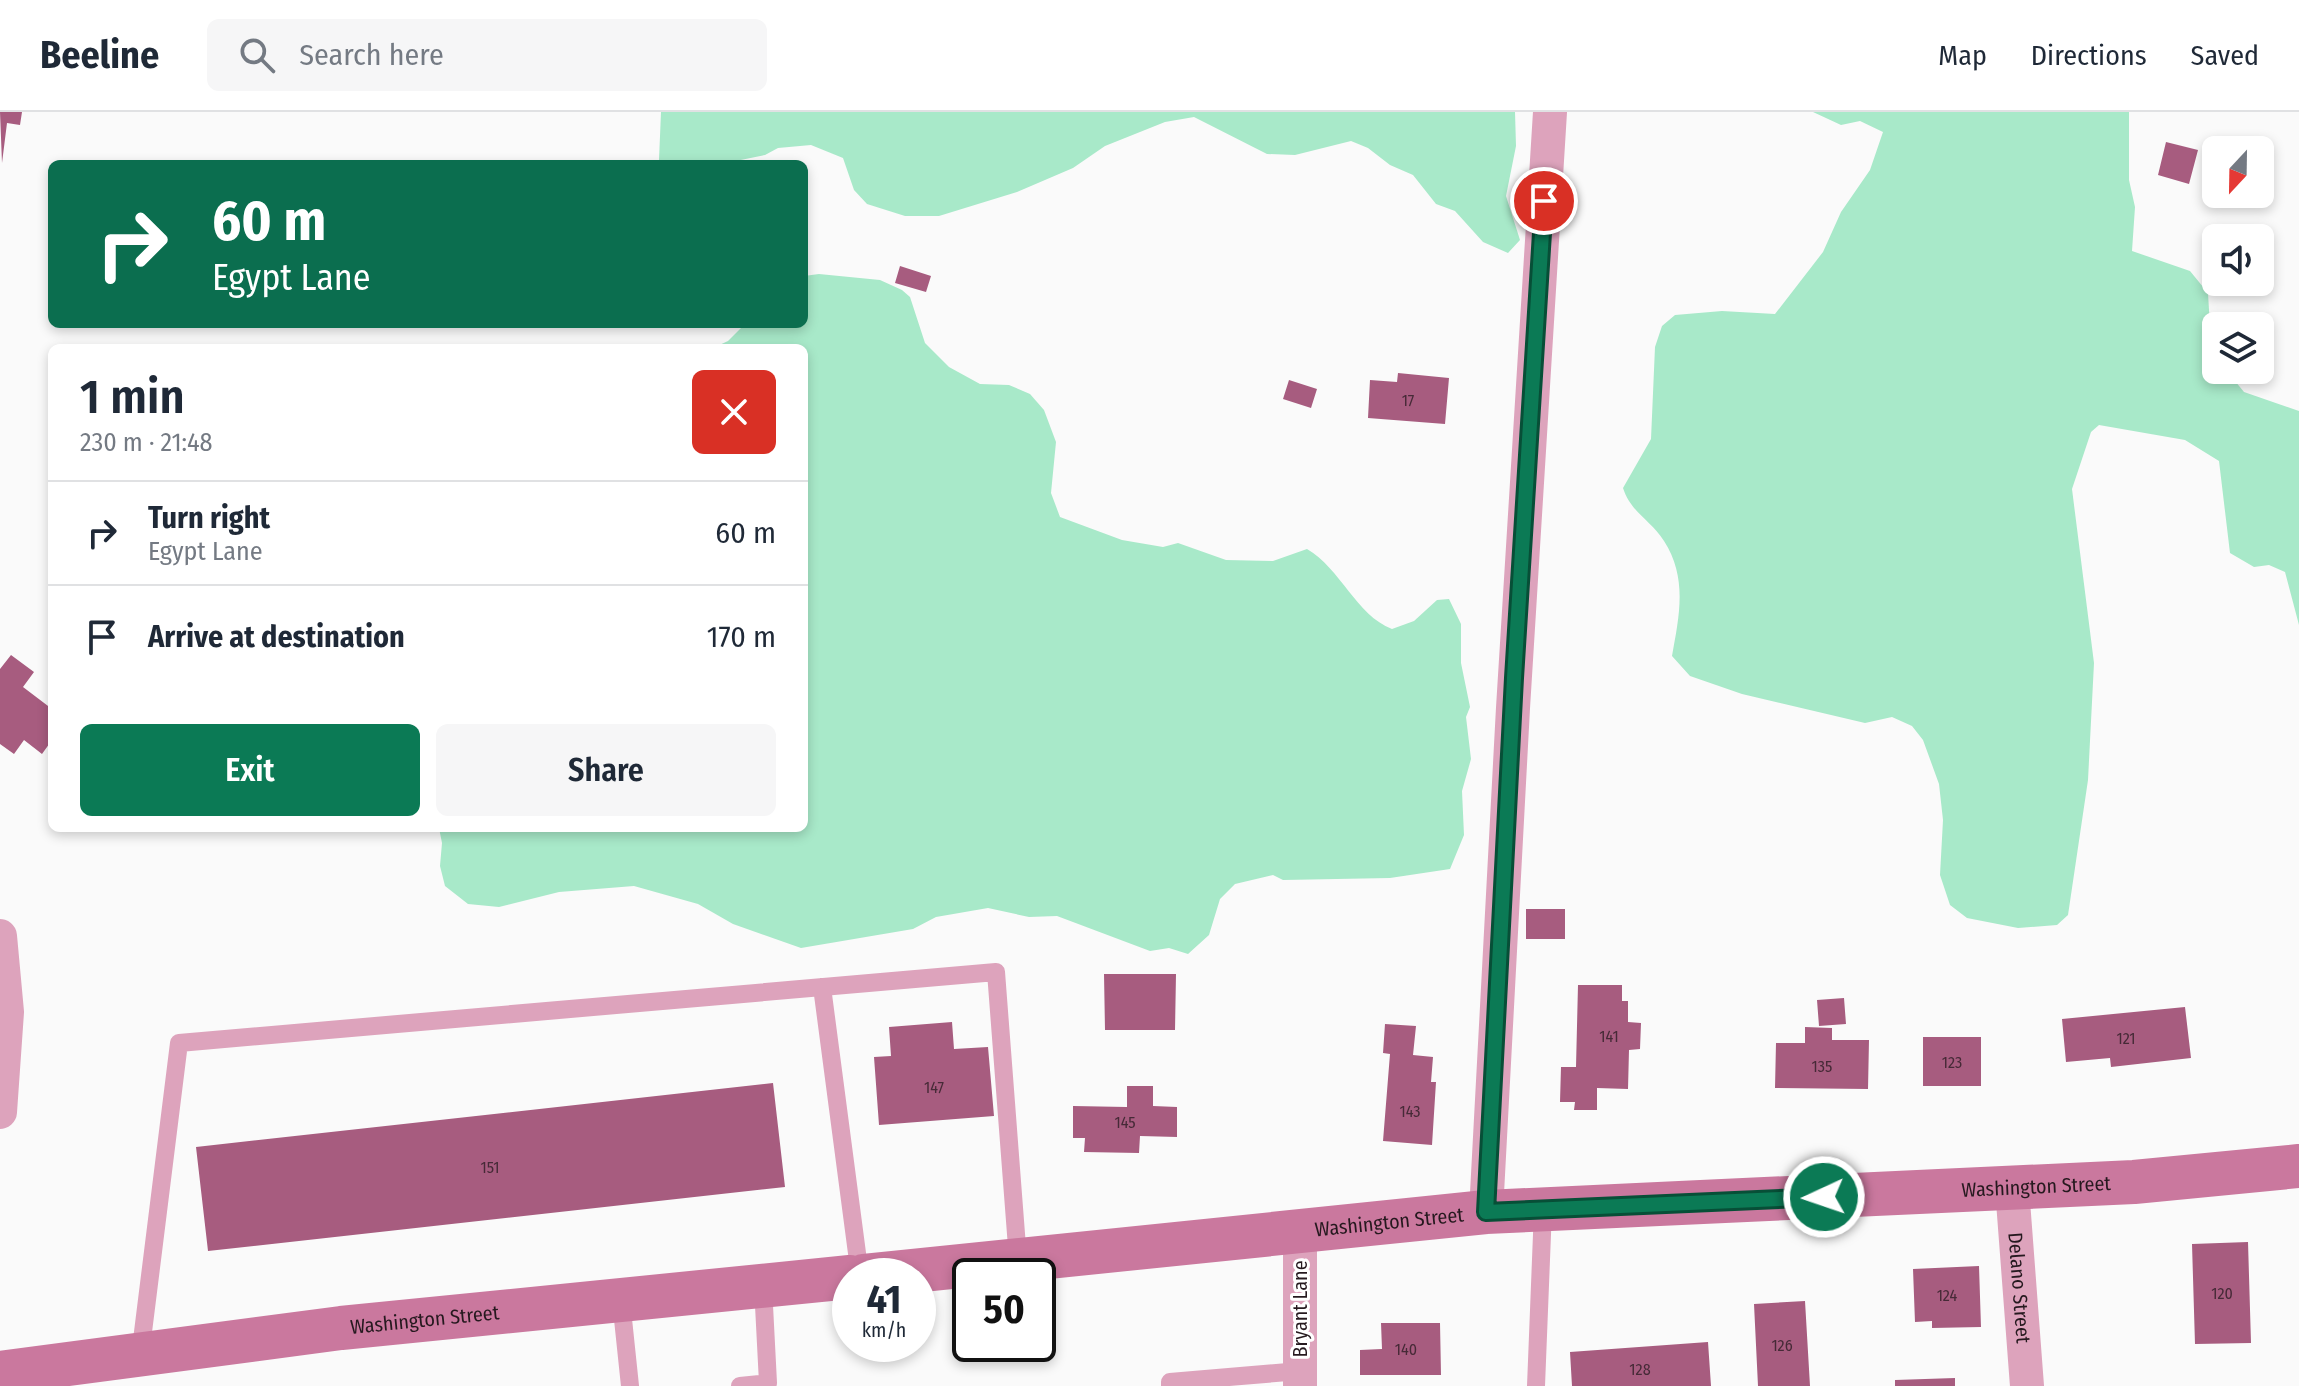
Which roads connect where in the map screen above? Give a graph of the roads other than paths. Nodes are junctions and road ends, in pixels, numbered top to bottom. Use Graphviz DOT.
graph roads {
  1 [pos="1550,112"];
  2 [pos="0,936"];
  3 [pos="822,987"];
  4 [pos="0,1112"];
  5 [pos="2299,1166"];
  6 [pos="2012,1188"];
  7 [pos="1543,1209"];
  8 [pos="1486,1212"];
  9 [pos="1300,1232"];
  10 [pos="860,1258"];
  11 [pos="1018,1258"];
  12 [pos="1038,1258"];
  13 [pos="832,1279"];
  14 [pos="763,1286"];
  15 [pos="621,1300"];
  16 [pos="140,1356"];
  17 [pos="0,1373"];
  18 [pos="1300,1379"];
  19 [pos="630,1386"];
  20 [pos="740,1386"];
  21 [pos="1170,1386"];
  22 [pos="1536,1386"];
  23 [pos="2027,1386"];
  1 -- 8 [label="street"];
  2 -- 4 [label="street"];
  3 -- 10 [label="lane"];
  3 -- 11 [label="lane"];
  3 -- 16 [label="lane"];
  5 -- 6 [label="main road, Washington Street"];
  6 -- 7 [label="main road, Washington Street"];
  6 -- 23 [label="street, Delano Street"];
  7 -- 8 [label="main road, Washington Street"];
  7 -- 22 [label="lane"];
  8 -- 9 [label="main road, Washington Street"];
  9 -- 12 [label="main road, Washington Street"];
  9 -- 18 [label="street, Bryant Lane"];
  13 -- 14 [label="main road, Washington Street"];
  14 -- 15 [label="main road, Washington Street"];
  14 -- 20 [label="lane"];
  15 -- 16 [label="main road, Washington Street"];
  15 -- 19 [label="lane"];
  16 -- 17 [label="main road, Washington Street"];
  18 -- 21 [label="lane"];
}
